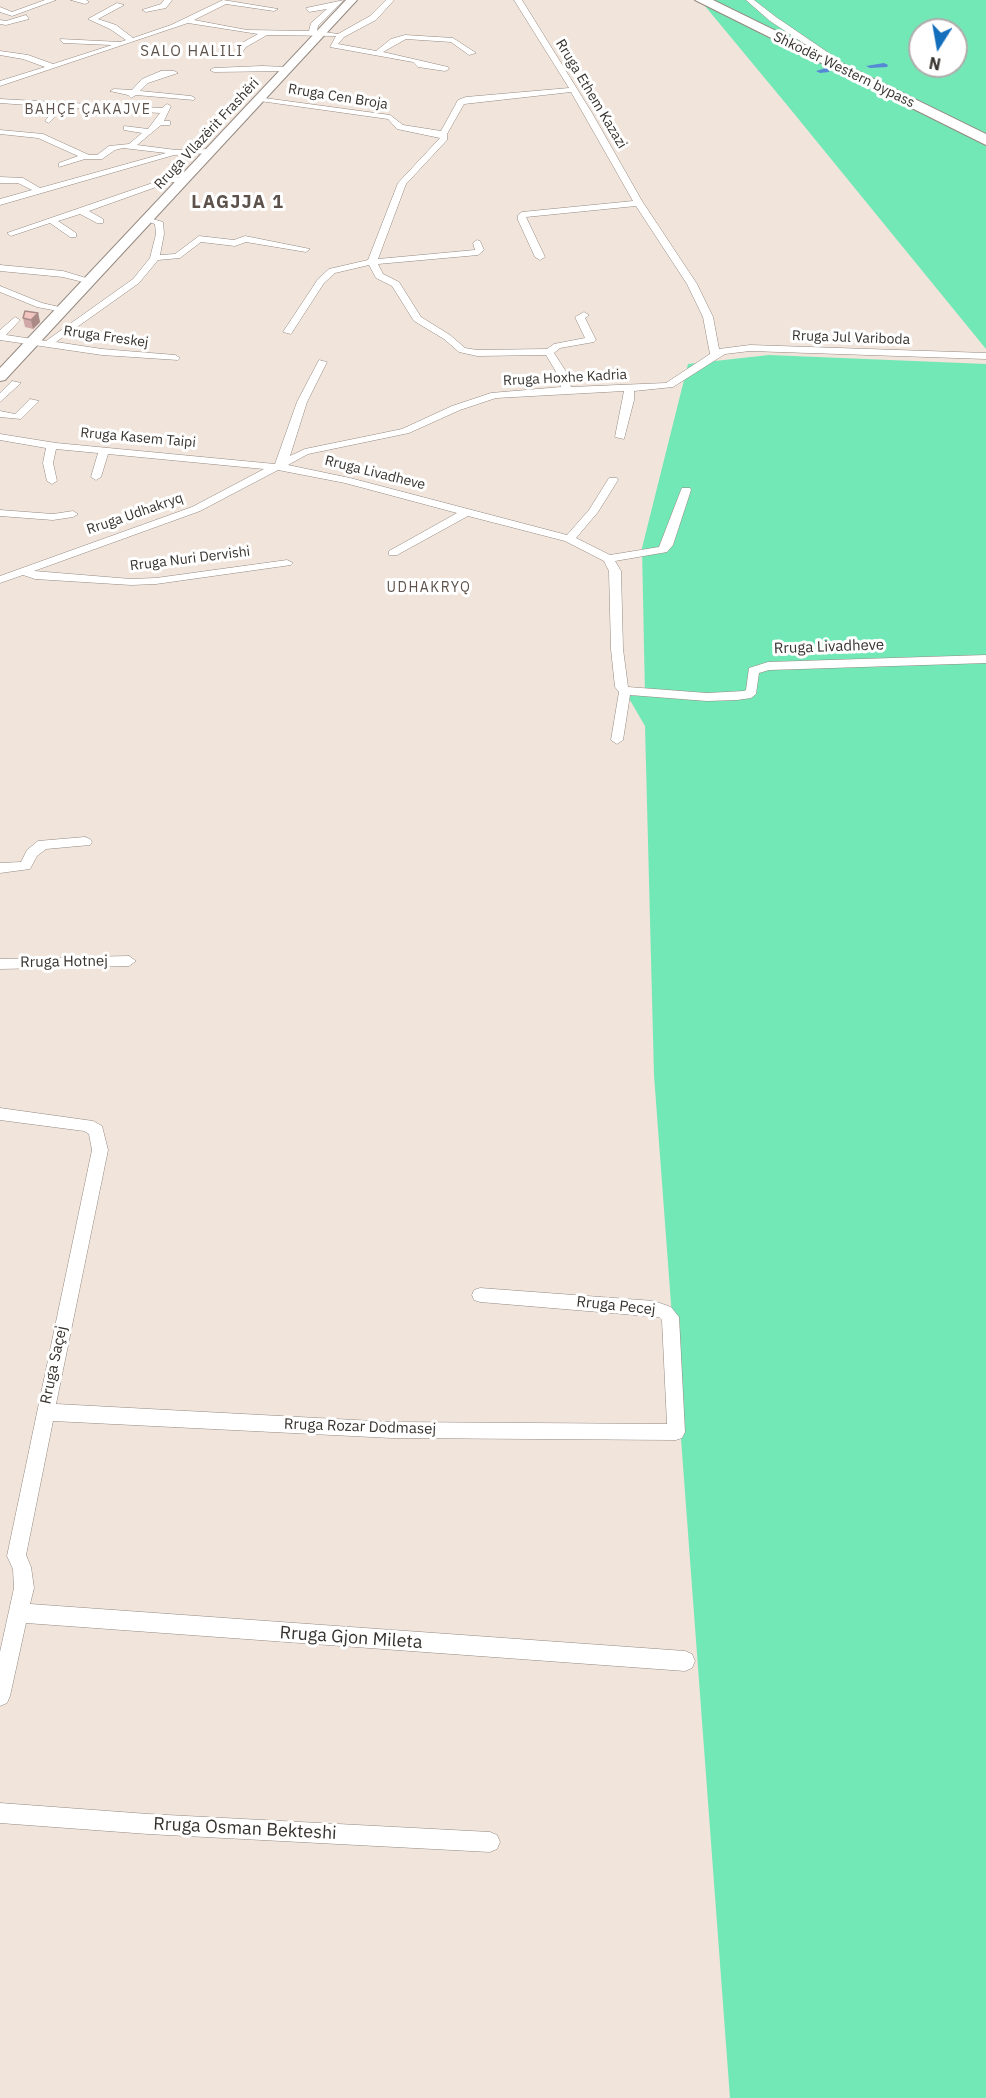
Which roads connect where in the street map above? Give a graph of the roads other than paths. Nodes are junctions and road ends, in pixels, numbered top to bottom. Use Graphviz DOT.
graph roads {
  1 [pos="52,0"];
  2 [pos="75,0"];
  3 [pos="168,0"];
  4 [pos="390,0"];
  5 [pos="518,0"];
  6 [pos="702,0"];
  7 [pos="713,0"];
  8 [pos="750,0"];
  9 [pos="227,1"];
  10 [pos="22,2"];
  11 [pos="85,2"];
  12 [pos="342,3"];
  13 [pos="120,5"];
  14 [pos="0,9"];
  15 [pos="274,9"];
  16 [pos="146,10"];
  17 [pos="309,10"];
  18 [pos="29,16"];
  19 [pos="188,21"];
  20 [pos="0,22"];
  21 [pos="238,31"];
  22 [pos="159,32"];
  23 [pos="317,32"];
  24 [pos="265,33"];
  25 [pos="341,35"];
  26 [pos="170,37"];
  27 [pos="233,39"];
  28 [pos="63,41"];
  29 [pos="132,41"];
  30 [pos="123,44"];
  31 [pos="241,52"];
  32 [pos="1,53"];
  33 [pos="377,53"];
  34 [pos="472,53"];
  35 [pos="829,56"];
  36 [pos="53,67"];
  37 [pos="287,69"];
  38 [pos="445,69"];
  39 [pos="214,70"];
  40 [pos="174,73"];
  41 [pos="0,84"];
  42 [pos="573,90"];
  43 [pos="66,93"];
  44 [pos="134,93"];
  45 [pos="174,96"];
  46 [pos="191,98"];
  47 [pos="260,99"];
  48 [pos="0,101"];
  49 [pos="35,104"];
  50 [pos="59,105"];
  51 [pos="100,107"];
  52 [pos="122,109"];
  53 [pos="164,111"];
  54 [pos="26,113"];
  55 [pos="49,121"];
  56 [pos="127,128"];
  57 [pos="0,132"];
  58 [pos="150,132"];
  59 [pos="443,134"];
  60 [pos="986,134"];
  61 [pos="986,140"];
  62 [pos="132,146"];
  63 [pos="212,151"];
  64 [pos="106,153"];
  65 [pos="174,153"];
  66 [pos="85,156"];
  67 [pos="136,164"];
  68 [pos="62,165"];
  69 [pos="1,180"];
  70 [pos="178,180"];
  71 [pos="39,191"];
  72 [pos="0,202"];
  73 [pos="639,203"];
  74 [pos="82,211"];
  75 [pos="149,219"];
  76 [pos="53,221"];
  77 [pos="100,221"];
  78 [pos="11,233"];
  79 [pos="72,235"];
  80 [pos="477,243"];
  81 [pos="306,249"];
  82 [pos="540,257"];
  83 [pos="155,258"];
  84 [pos="372,262"];
  85 [pos="0,268"];
  86 [pos="92,281"];
  87 [pos="0,289"];
  88 [pos="63,309"];
  89 [pos="584,315"];
  90 [pos="15,320"];
  91 [pos="288,332"];
  92 [pos="0,336"];
  93 [pos="33,341"];
  94 [pos="50,343"];
  95 [pos="549,352"];
  96 [pos="715,354"];
  97 [pos="986,356"];
  98 [pos="175,358"];
  99 [pos="322,362"];
  100 [pos="0,377"];
  101 [pos="16,383"];
  102 [pos="629,389"];
  103 [pos="567,390"];
  104 [pos="0,399"];
  105 [pos="34,401"];
  106 [pos="0,414"];
  107 [pos="0,437"];
  108 [pos="620,437"];
  109 [pos="52,446"];
  110 [pos="104,450"];
  111 [pos="278,465"];
  112 [pos="96,477"];
  113 [pos="613,480"];
  114 [pos="52,481"];
  115 [pos="686,490"];
  116 [pos="467,512"];
  117 [pos="0,513"];
  118 [pos="73,514"];
  119 [pos="569,539"];
  120 [pos="393,553"];
  121 [pos="609,559"];
  122 [pos="287,563"];
  123 [pos="26,572"];
  124 [pos="0,580"];
  125 [pos="986,659"];
  126 [pos="625,692"];
  127 [pos="617,740"];
  128 [pos="85,842"];
  129 [pos="0,868"];
  130 [pos="129,961"];
  131 [pos="0,964"];
  132 [pos="0,1114"];
  133 [pos="480,1295"];
  134 [pos="45,1412"];
  135 [pos="676,1432"];
  136 [pos="18,1613"];
  137 [pos="685,1661"];
  138 [pos="0,1696"];
  139 [pos="0,1813"];
  140 [pos="490,1842"];
  1 -- 14 [label="street"];
  2 -- 11 [label="street"];
  3 -- 16 [label="street"];
  4 -- 25 [label="street"];
  5 -- 42 [label="street, Rruga Ethem Kazazi"];
  6 -- 61 [label="highway, Shkodër Western bypass"];
  7 -- 35 [label="highway, Shkodër Western bypass"];
  8 -- 35 [label="street"];
  9 -- 15 [label="street"];
  9 -- 19 [label="street"];
  10 -- 14 [label="street"];
  12 -- 17 [label="street, Rruga Vllazërit Frashëri"];
  12 -- 23 [label="main road, Rruga Vllazërit Frashëri"];
  13 -- 29 [label="street"];
  18 -- 20 [label="street"];
  19 -- 21 [label="street"];
  19 -- 22 [label="street"];
  21 -- 24 [label="street"];
  21 -- 27 [label="street"];
  22 -- 26 [label="street"];
  22 -- 29 [label="street"];
  23 -- 24 [label="street"];
  23 -- 25 [label="street"];
  23 -- 37 [label="main road, Rruga Vllazërit Frashëri"];
  24 -- 31 [label="street"];
  25 -- 33 [label="street"];
  28 -- 30 [label="street"];
  29 -- 30 [label="street"];
  30 -- 36 [label="street"];
  32 -- 36 [label="street"];
  33 -- 34 [label="street"];
  33 -- 38 [label="street"];
  35 -- 60 [label="highway, Shkodër Western bypass"];
  36 -- 41 [label="street"];
  37 -- 39 [label="street, Rruga Vllazërit Frashëri"];
  37 -- 47 [label="main road, Rruga Vllazërit Frashëri"];
  40 -- 44 [label="street"];
  42 -- 59 [label="street"];
  42 -- 73 [label="street, Rruga Ethem Kazazi"];
  43 -- 50 [label="street"];
  44 -- 45 [label="street"];
  44 -- 51 [label="street"];
  44 -- 52 [label="street"];
  45 -- 46 [label="street"];
  45 -- 53 [label="street"];
  47 -- 59 [label="street, Rruga Cen Broja"];
  47 -- 63 [label="main road, Rruga Vllazërit Frashëri"];
  48 -- 49 [label="street"];
  49 -- 50 [label="street"];
  49 -- 54 [label="street"];
  50 -- 51 [label="street"];
  50 -- 55 [label="street"];
  51 -- 52 [label="street"];
  52 -- 53 [label="street"];
  53 -- 58 [label="street"];
  56 -- 58 [label="street"];
  57 -- 66 [label="street"];
  58 -- 62 [label="street"];
  59 -- 84 [label="street"];
  62 -- 64 [label="street"];
  62 -- 65 [label="street"];
  63 -- 65 [label="street"];
  63 -- 70 [label="main road, Rruga Vllazërit Frashëri"];
  64 -- 66 [label="street"];
  64 -- 67 [label="street"];
  65 -- 67 [label="street"];
  66 -- 68 [label="street"];
  67 -- 70 [label="street"];
  67 -- 71 [label="street"];
  69 -- 71 [label="street"];
  70 -- 74 [label="street"];
  70 -- 75 [label="main road, Rruga Vllazërit Frashëri"];
  71 -- 72 [label="street"];
  73 -- 82 [label="street"];
  73 -- 96 [label="street, Rruga Ethem Kazazi"];
  74 -- 76 [label="street"];
  74 -- 77 [label="street"];
  75 -- 83 [label="street"];
  75 -- 86 [label="main road, Rruga Vllazërit Frashëri"];
  76 -- 78 [label="street"];
  76 -- 79 [label="street"];
  80 -- 84 [label="street"];
  81 -- 83 [label="street"];
  83 -- 94 [label="street"];
  84 -- 91 [label="street"];
  84 -- 95 [label="street"];
  85 -- 86 [label="street"];
  86 -- 88 [label="main road, Rruga Vllazërit Frashëri"];
  87 -- 88 [label="street"];
  88 -- 93 [label="main road, Rruga Vllazërit Frashëri"];
  89 -- 95 [label="street"];
  90 -- 92 [label="street"];
  92 -- 93 [label="street, Rruga Freskej"];
  93 -- 94 [label="street, Rruga Freskej"];
  93 -- 100 [label="main road, Rruga Vllazërit Frashëri"];
  94 -- 98 [label="street, Rruga Freskej"];
  95 -- 103 [label="street"];
  96 -- 97 [label="street, Rruga Jul Variboda"];
  96 -- 102 [label="street, Rruga Hoxhe Kadria"];
  99 -- 111 [label="street"];
  101 -- 104 [label="street"];
  102 -- 103 [label="street, Rruga Hoxhe Kadria"];
  102 -- 108 [label="street"];
  103 -- 111 [label="street, Rruga Hoxhe Kadria"];
  105 -- 106 [label="street"];
  107 -- 109 [label="street, Rruga Kasem Taipi"];
  109 -- 110 [label="street, Rruga Kasem Taipi"];
  109 -- 114 [label="street"];
  110 -- 111 [label="street, Rruga Kasem Taipi"];
  110 -- 112 [label="street"];
  111 -- 116 [label="street, Rruga Livadheve"];
  111 -- 123 [label="street, Rruga Udhakryq"];
  113 -- 119 [label="street"];
  115 -- 121 [label="street"];
  116 -- 119 [label="street, Rruga Livadheve"];
  116 -- 120 [label="street"];
  117 -- 118 [label="street"];
  119 -- 121 [label="street, Rruga Livadheve"];
  121 -- 126 [label="street"];
  122 -- 123 [label="street, Rruga Nuri Dervishi"];
  123 -- 124 [label="street, Rruga Udhakryq"];
  125 -- 126 [label="street, Rruga Livadheve"];
  126 -- 127 [label="street"];
  128 -- 129 [label="street"];
  130 -- 131 [label="street, Rruga Hotnej"];
  132 -- 134 [label="street, Rruga Saçej"];
  133 -- 135 [label="street, Rruga Pecej"];
  134 -- 135 [label="street, Rruga Rozar Dodmasej"];
  134 -- 136 [label="street, Rruga Saçej"];
  136 -- 137 [label="street, Rruga Gjon Mileta"];
  136 -- 138 [label="street, Rruga Saçej"];
  139 -- 140 [label="street, Rruga Osman Bekteshi"];
}
